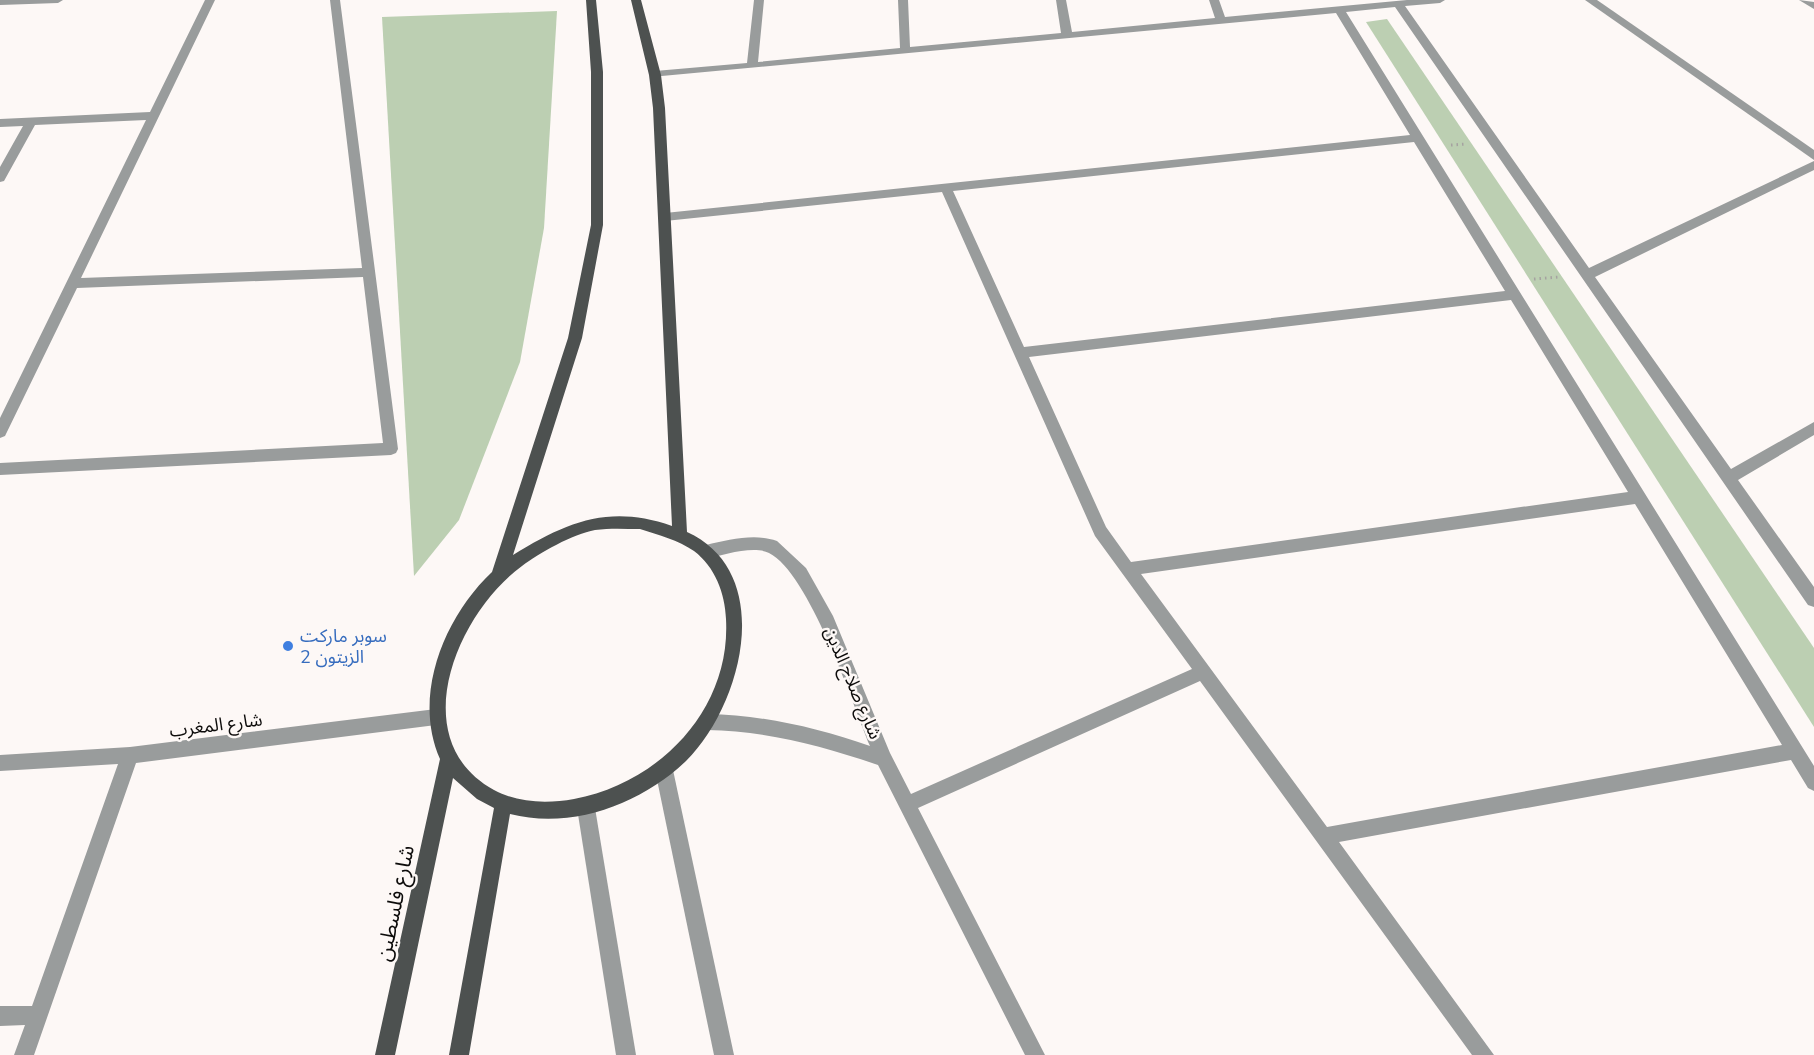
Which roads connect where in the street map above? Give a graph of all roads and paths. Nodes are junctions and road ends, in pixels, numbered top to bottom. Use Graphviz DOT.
graph roads {
  1 [pos="58,0"];
  2 [pos="210,0"];
  3 [pos="335,0"];
  4 [pos="591,0"];
  5 [pos="636,0"];
  6 [pos="759,0"];
  7 [pos="903,0"];
  8 [pos="1061,0"];
  9 [pos="1214,0"];
  10 [pos="1440,0"];
  11 [pos="1590,0"];
  12 [pos="1804,0"];
  13 [pos="0,2"];
  14 [pos="1358,4"];
  15 [pos="1398,4"];
  16 [pos="1814,6"];
  17 [pos="1339,10"];
  18 [pos="1221,22"];
  19 [pos="1067,35"];
  20 [pos="905,50"];
  21 [pos="752,64"];
  22 [pos="655,75"];
  23 [pos="154,116"];
  24 [pos="31,122"];
  25 [pos="0,123"];
  26 [pos="1419,142"];
  27 [pos="1495,143"];
  28 [pos="1814,156"];
  29 [pos="1814,165"];
  30 [pos="0,178"];
  31 [pos="945,186"];
  32 [pos="665,217"];
  33 [pos="369,272"];
  34 [pos="1587,275"];
  35 [pos="1504,281"];
  36 [pos="73,283"];
  37 [pos="1514,295"];
  38 [pos="1020,352"];
  39 [pos="1814,428"];
  40 [pos="0,432"];
  41 [pos="0,469"];
  42 [pos="1729,478"];
  43 [pos="1638,498"];
  44 [pos="680,535"];
  45 [pos="706,552"];
  46 [pos="1128,569"];
  47 [pos="500,572"];
  48 [pos="1814,600"];
  49 [pos="1203,672"];
  50 [pos="436,717"];
  51 [pos="707,722"];
  52 [pos="1795,751"];
  53 [pos="129,755"];
  54 [pos="884,759"];
  55 [pos="448,761"];
  56 [pos="0,763"];
  57 [pos="664,770"];
  58 [pos="1814,782"];
  59 [pos="908,804"];
  60 [pos="503,805"];
  61 [pos="586,808"];
  62 [pos="1324,837"];
  63 [pos="39,1015"];
  64 [pos="0,1016"];
  65 [pos="24,1055"];
  66 [pos="385,1055"];
  67 [pos="459,1055"];
  68 [pos="626,1055"];
  69 [pos="724,1055"];
  70 [pos="1035,1055"];
  71 [pos="1484,1055"];
  1 -- 13 [label="street"];
  2 -- 23 [label="street"];
  3 -- 33 [label="street"];
  4 -- 47 [label="main road"];
  5 -- 22 [label="main road"];
  6 -- 21 [label="street"];
  7 -- 20 [label="street"];
  8 -- 19 [label="street"];
  9 -- 18 [label="street"];
  10 -- 15 [label="street"];
  11 -- 28 [label="street"];
  12 -- 16 [label="street"];
  14 -- 15 [label="street"];
  14 -- 17 [label="street"];
  15 -- 27 [label="street"];
  17 -- 18 [label="street"];
  17 -- 26 [label="street"];
  18 -- 19 [label="street"];
  19 -- 20 [label="street"];
  20 -- 21 [label="street"];
  21 -- 22 [label="street"];
  22 -- 32 [label="main road"];
  23 -- 24 [label="street"];
  23 -- 36 [label="street"];
  24 -- 25 [label="street"];
  24 -- 30 [label="street"];
  26 -- 27 [label="path"];
  26 -- 31 [label="street"];
  26 -- 35 [label="street"];
  27 -- 34 [label="street"];
  29 -- 34 [label="street"];
  31 -- 32 [label="street"];
  31 -- 38 [label="street"];
  32 -- 44 [label="main road"];
  33 -- 36 [label="street"];
  33 -- 41 [label="street"];
  34 -- 35 [label="path"];
  34 -- 42 [label="street"];
  35 -- 37 [label="street"];
  36 -- 40 [label="street"];
  37 -- 38 [label="street"];
  37 -- 43 [label="street"];
  38 -- 46 [label="street"];
  39 -- 42 [label="street"];
  42 -- 48 [label="street"];
  43 -- 46 [label="street"];
  43 -- 52 [label="street"];
  44 -- 45 [label="main road"];
  44 -- 47 [label="main road"];
  45 -- 51 [label="main road"];
  45 -- 54 [label="street, شارع صلاح الدين"];
  46 -- 49 [label="street"];
  47 -- 50 [label="main road"];
  49 -- 59 [label="street"];
  49 -- 62 [label="street"];
  50 -- 53 [label="street, شارع المغرب"];
  50 -- 55 [label="main road"];
  51 -- 54 [label="street, شارع صلاح الدين"];
  51 -- 57 [label="main road"];
  52 -- 58 [label="street"];
  52 -- 62 [label="street"];
  53 -- 56 [label="street, شارع المغرب"];
  53 -- 63 [label="street"];
  54 -- 59 [label="street"];
  55 -- 60 [label="main road"];
  55 -- 66 [label="main road, شارع فلسطين"];
  57 -- 61 [label="main road"];
  57 -- 69 [label="street"];
  59 -- 70 [label="street"];
  60 -- 61 [label="main road"];
  60 -- 67 [label="main road"];
  61 -- 68 [label="street"];
  62 -- 71 [label="street"];
  63 -- 64 [label="street"];
  63 -- 65 [label="street"];
}
